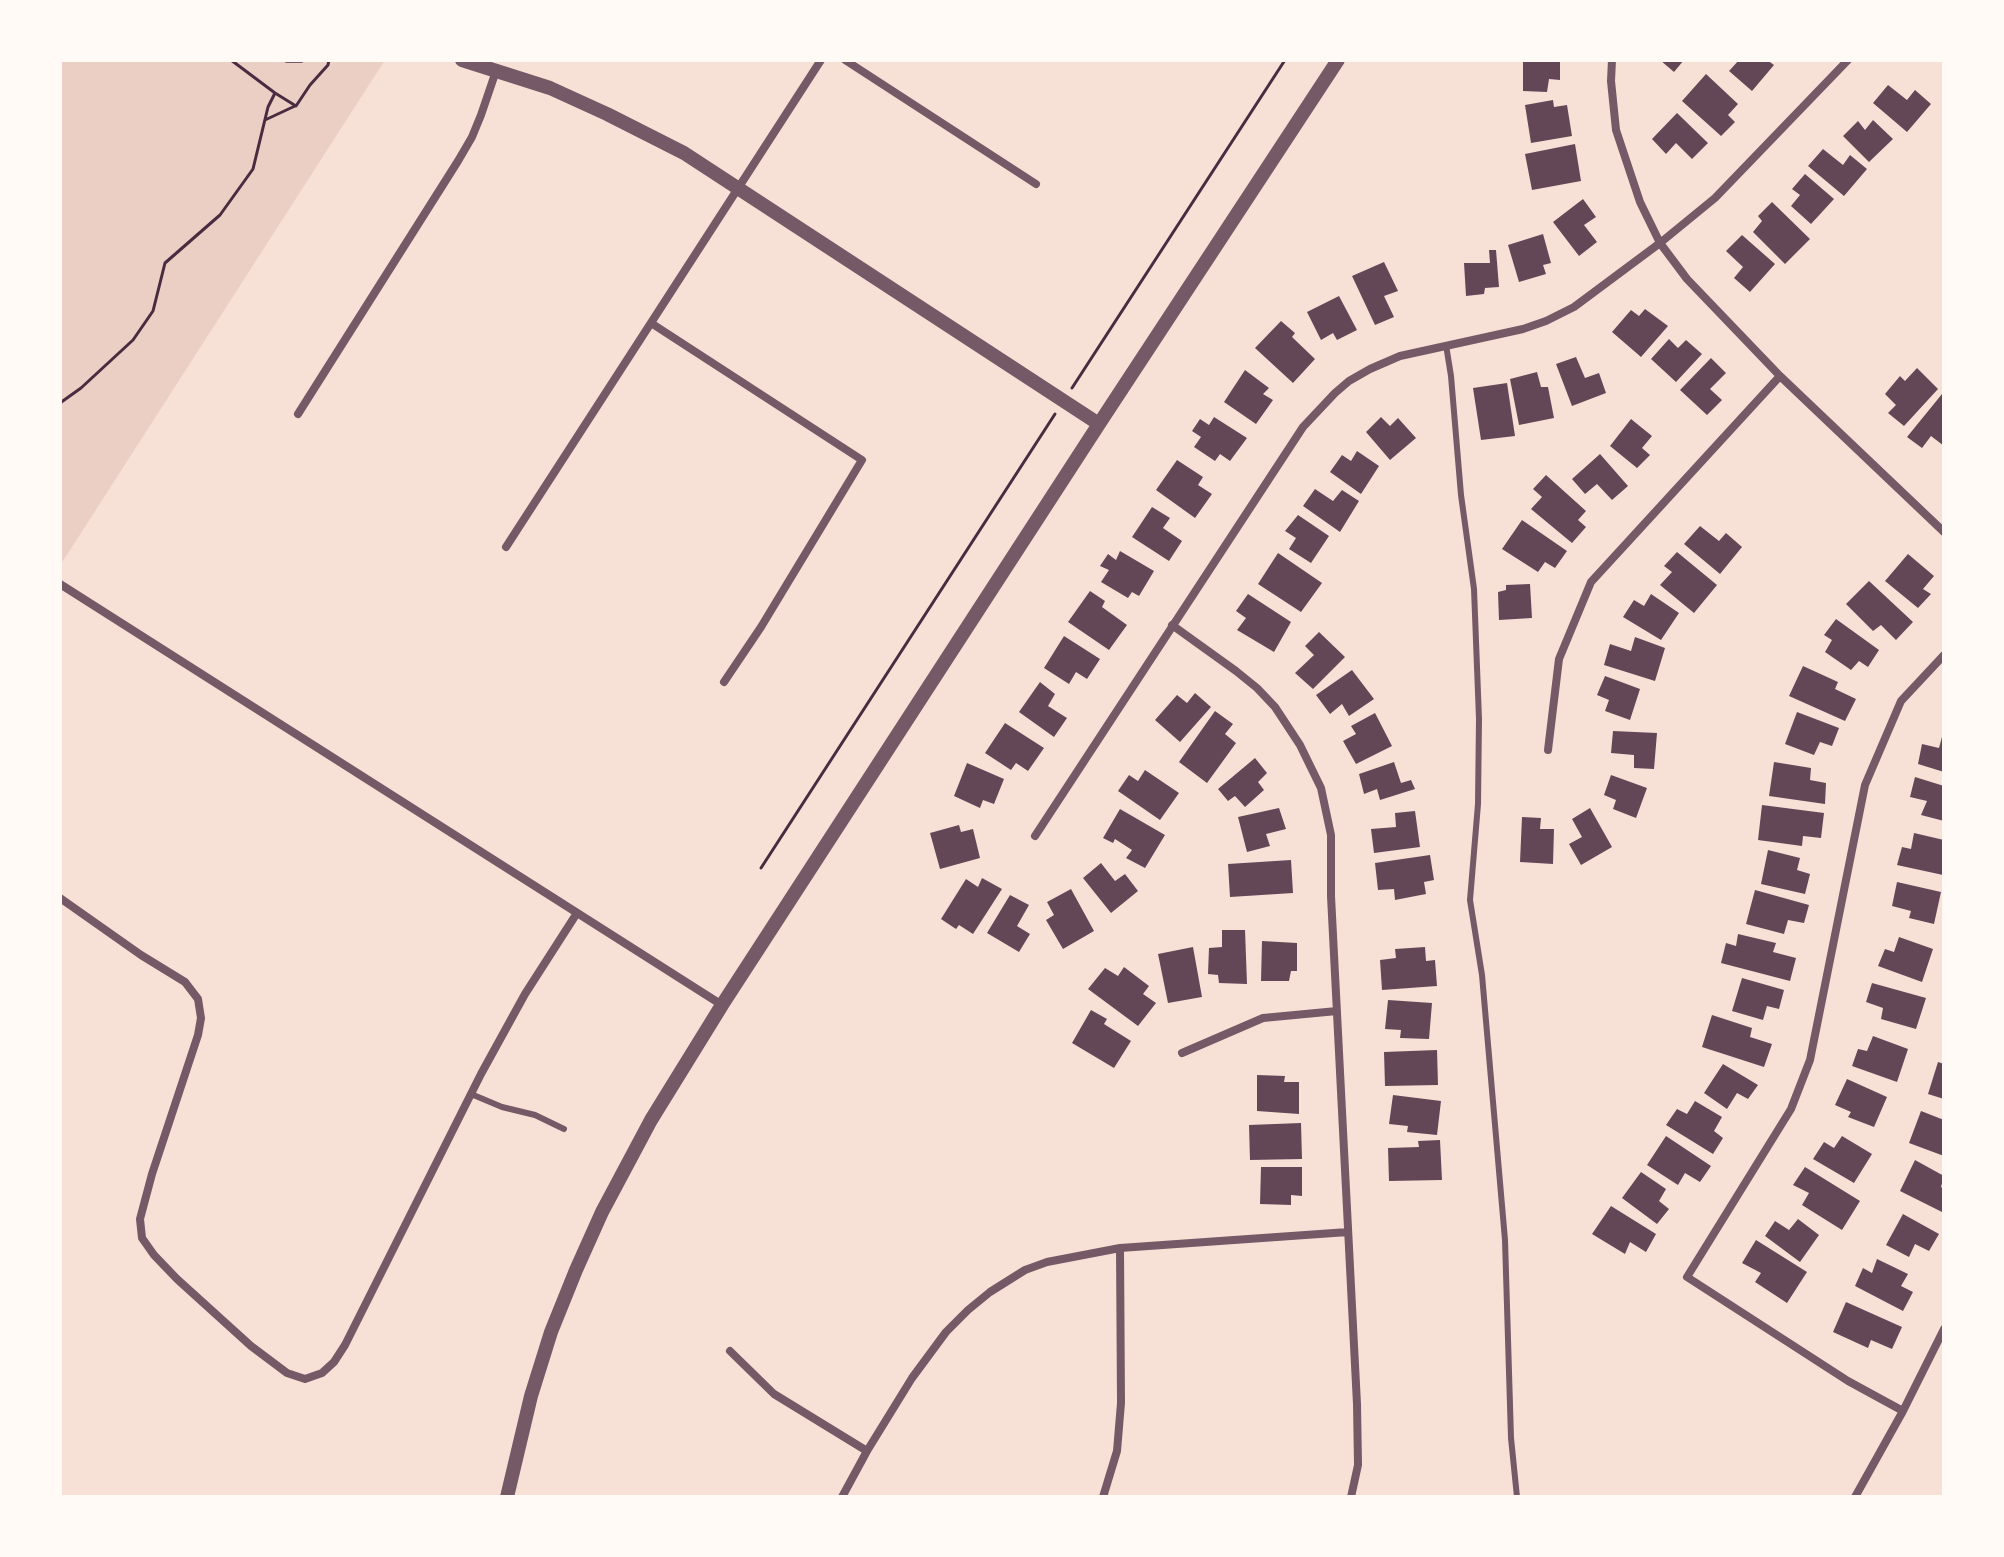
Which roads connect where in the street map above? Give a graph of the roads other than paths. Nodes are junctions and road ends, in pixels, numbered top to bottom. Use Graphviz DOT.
graph roads {
  1 [pos="287,60"];
  2 [pos="301,60"];
  3 [pos="462,60"];
  4 [pos="821,60"];
  5 [pos="845,60"];
  6 [pos="1338,60"];
  7 [pos="1612,60"];
  8 [pos="1848,60"];
  9 [pos="496,71"];
  10 [pos="1036,184"];
  11 [pos="738,189"];
  12 [pos="1660,243"];
  13 [pos="651,323"];
  14 [pos="1446,345"];
  15 [pos="1780,376"];
  16 [pos="298,414"];
  17 [pos="1099,424"];
  18 [pos="1944,532"];
  19 [pos="506,547"];
  20 [pos="60,584"];
  21 [pos="1172,625"];
  22 [pos="1944,655"];
  23 [pos="724,682"];
  24 [pos="1548,750"];
  25 [pos="1035,836"];
  26 [pos="60,898"];
  27 [pos="577,913"];
  28 [pos="722,1005"];
  29 [pos="1337,1011"];
  30 [pos="1182,1053"];
  31 [pos="471,1094"];
  32 [pos="564,1129"];
  33 [pos="1348,1232"];
  34 [pos="1120,1248"];
  35 [pos="1944,1329"];
  36 [pos="730,1351"];
  37 [pos="1903,1411"];
  38 [pos="867,1451"];
  39 [pos="507,1497"];
  40 [pos="842,1497"];
  41 [pos="1103,1497"];
  42 [pos="1351,1497"];
  43 [pos="1517,1497"];
  44 [pos="1855,1497"];
  1 -- 2 [label="lane"];
  3 -- 9 [label="street"];
  4 -- 11 [label="street"];
  5 -- 10 [label="street"];
  6 -- 17 [label="street"];
  7 -- 12 [label="street"];
  8 -- 12 [label="street"];
  9 -- 11 [label="street"];
  9 -- 16 [label="street"];
  11 -- 13 [label="street"];
  11 -- 17 [label="street"];
  12 -- 14 [label="street"];
  12 -- 15 [label="street"];
  13 -- 19 [label="street"];
  13 -- 23 [label="street"];
  14 -- 21 [label="street"];
  14 -- 43 [label="lane"];
  15 -- 18 [label="street"];
  15 -- 24 [label="street"];
  17 -- 28 [label="street"];
  20 -- 27 [label="street"];
  21 -- 25 [label="street"];
  21 -- 29 [label="street"];
  22 -- 37 [label="street"];
  26 -- 31 [label="street"];
  27 -- 28 [label="street"];
  27 -- 31 [label="street"];
  28 -- 39 [label="street"];
  29 -- 30 [label="street"];
  29 -- 33 [label="street"];
  31 -- 32 [label="lane"];
  33 -- 34 [label="street"];
  33 -- 42 [label="street"];
  34 -- 38 [label="street"];
  34 -- 41 [label="street"];
  35 -- 37 [label="street"];
  36 -- 38 [label="street"];
  37 -- 44 [label="street"];
  38 -- 40 [label="street"];
}
